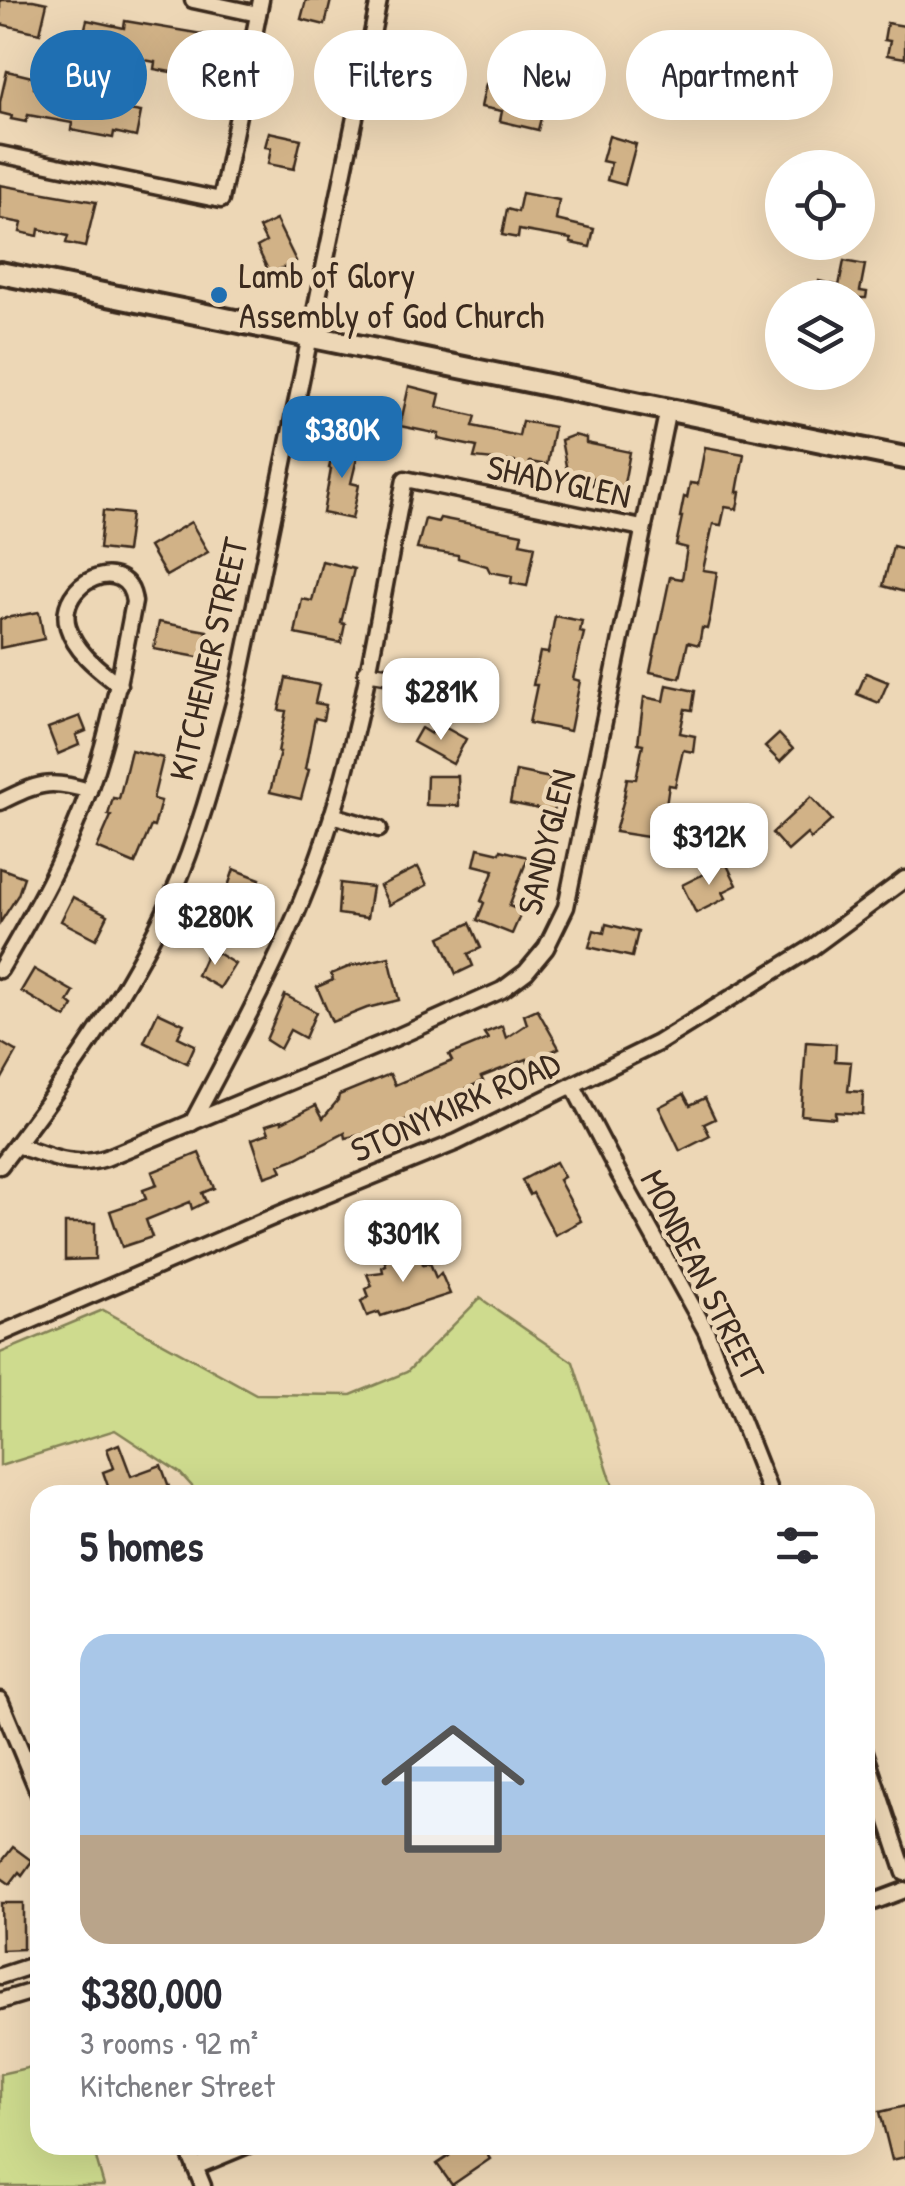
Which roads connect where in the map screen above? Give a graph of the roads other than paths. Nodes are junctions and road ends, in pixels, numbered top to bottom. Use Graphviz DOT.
graph roads {
  1 [pos="193,0"];
  2 [pos="378,0"];
  3 [pos="260,7"];
  4 [pos="0,154"];
  5 [pos="0,274"];
  6 [pos="309,336"];
  7 [pos="668,409"];
  8 [pos="905,458"];
  9 [pos="642,528"];
  10 [pos="366,672"];
  11 [pos="408,680"];
  12 [pos="119,685"];
  13 [pos="89,791"];
  14 [pos="0,802"];
  15 [pos="332,815"];
  16 [pos="379,828"];
  17 [pos="905,879"];
  18 [pos="0,970"];
  19 [pos="574,1086"];
  20 [pos="192,1123"];
  21 [pos="16,1145"];
  22 [pos="0,1166"];
  23 [pos="0,1334"];
  24 [pos="767,1485"];
  25 [pos="0,1700"];
  26 [pos="30,1772"];
  27 [pos="875,1782"];
  28 [pos="905,1873"];
  29 [pos="905,1890"];
  30 [pos="875,1901"];
  31 [pos="30,1966"];
  32 [pos="0,1976"];
  33 [pos="30,1992"];
  34 [pos="0,2001"];
  35 [pos="190,2155"];
  36 [pos="223,2155"];
  37 [pos="195,2166"];
  38 [pos="203,2186"];
  1 -- 3 [label="street"];
  2 -- 6 [label="street, KITCHENER STREET"];
  3 -- 4 [label="street"];
  5 -- 6 [label="street"];
  6 -- 7 [label="street"];
  6 -- 21 [label="street, KITCHENER STREET"];
  7 -- 8 [label="street"];
  7 -- 9 [label="street, SANDYGLEN"];
  9 -- 10 [label="street, SHADYGLEN"];
  9 -- 20 [label="street, SANDYGLEN"];
  10 -- 11 [label="street"];
  10 -- 15 [label="street"];
  12 -- 12 [label="street"];
  12 -- 13 [label="street"];
  13 -- 14 [label="street"];
  13 -- 18 [label="street"];
  15 -- 16 [label="street"];
  15 -- 20 [label="street"];
  17 -- 19 [label="street, STONYKIRK ROAD"];
  19 -- 23 [label="street, STONYKIRK ROAD"];
  19 -- 24 [label="street, MONDEAN STREET"];
  20 -- 21 [label="street, SANDYGLEN"];
  21 -- 22 [label="street, KITCHENER STREET"];
  25 -- 26 [label="street"];
  27 -- 28 [label="street"];
  29 -- 30 [label="street"];
  31 -- 32 [label="street"];
  33 -- 34 [label="street"];
  35 -- 37 [label="street"];
  36 -- 37 [label="street"];
  37 -- 38 [label="street"];
}
